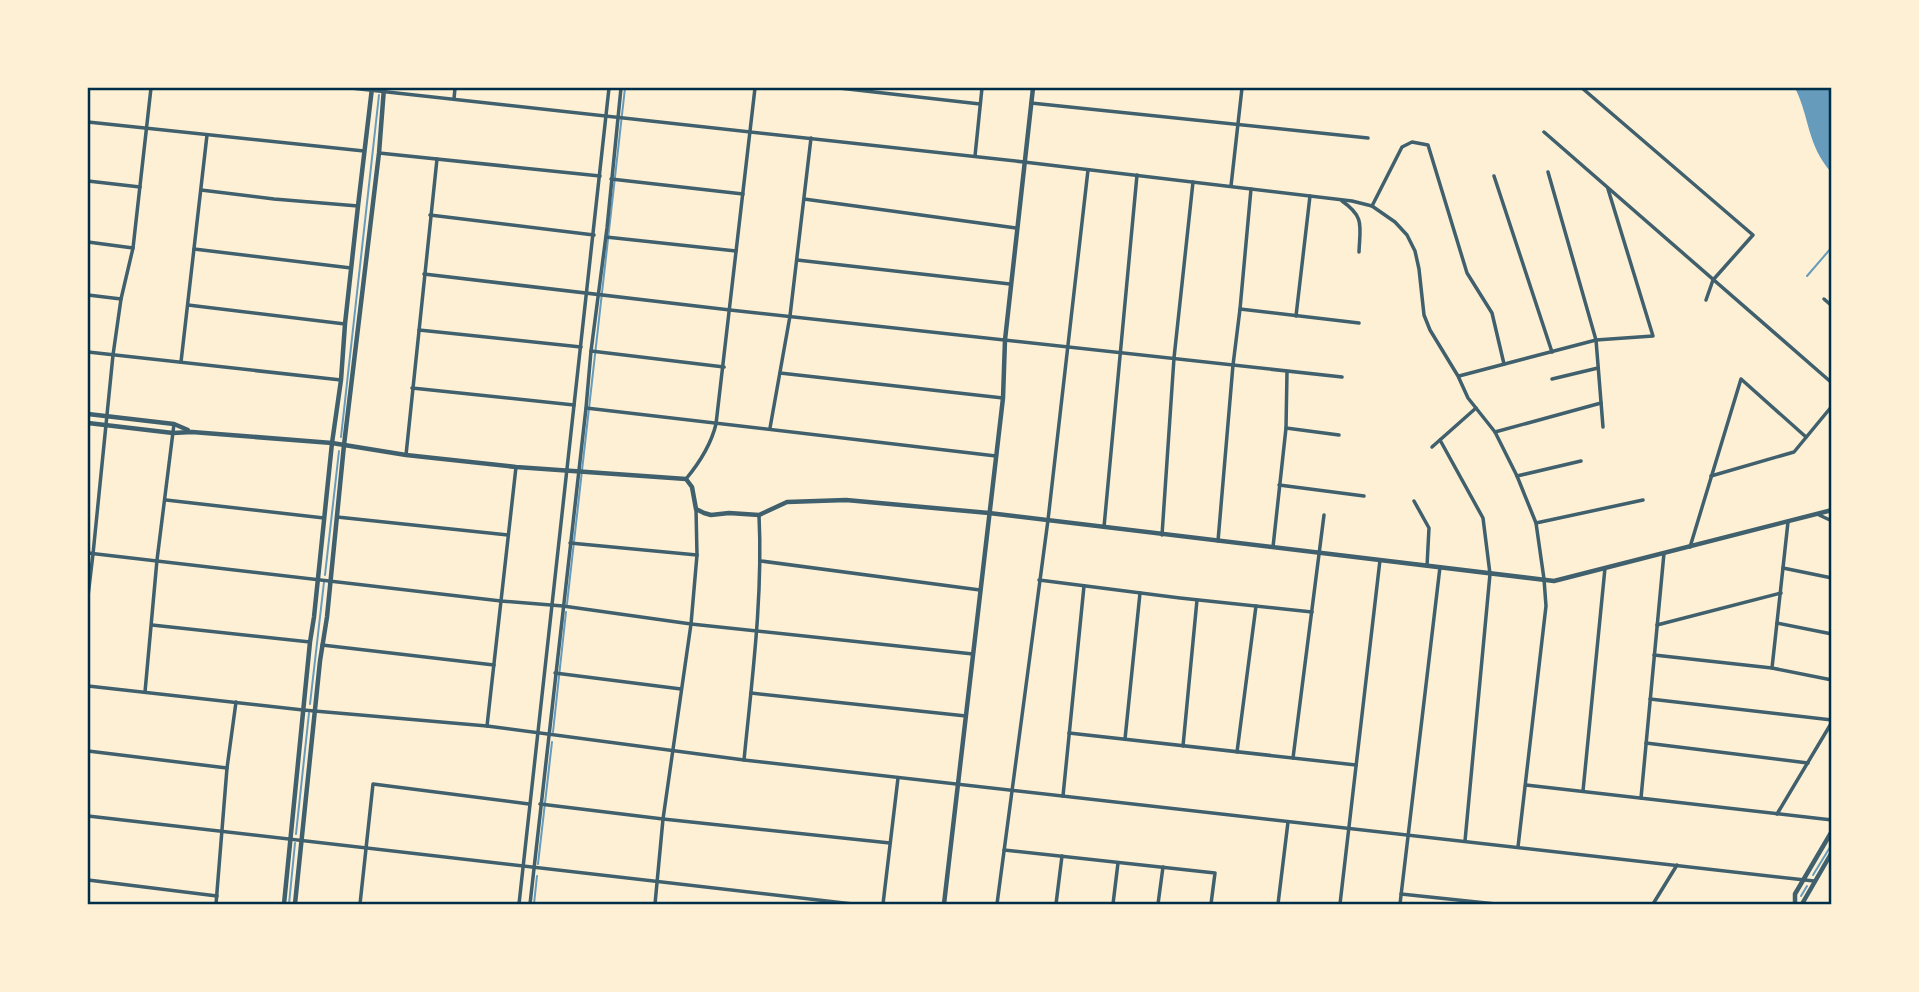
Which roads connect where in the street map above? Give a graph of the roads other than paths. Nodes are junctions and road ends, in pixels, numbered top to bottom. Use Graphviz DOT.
graph roads {
  1 [pos="151,88"];
  2 [pos="351,88"];
  3 [pos="455,88"];
  4 [pos="610,88"];
  5 [pos="621,88"];
  6 [pos="755,88"];
  7 [pos="839,88"];
  8 [pos="982,88"];
  9 [pos="1033,88"];
  10 [pos="1242,88"];
  11 [pos="1582,88"];
  12 [pos="372,89"];
  13 [pos="384,89"];
  14 [pos="454,99"];
  15 [pos="1031,103"];
  16 [pos="980,104"];
  17 [pos="607,115"];
  18 [pos="618,117"];
  19 [pos="88,122"];
  20 [pos="1238,125"];
  21 [pos="146,128"];
  22 [pos="750,131"];
  23 [pos="1544,132"];
  24 [pos="207,135"];
  25 [pos="811,138"];
  26 [pos="1368,138"];
  27 [pos="364,150"];
  28 [pos="379,153"];
  29 [pos="975,156"];
  30 [pos="437,159"];
  31 [pos="1024,162"];
  32 [pos="1088,169"];
  33 [pos="1548,172"];
  34 [pos="1137,176"];
  35 [pos="1494,176"];
  36 [pos="600,177"];
  37 [pos="611,179"];
  38 [pos="88,181"];
  39 [pos="1193,182"];
  40 [pos="140,187"];
  41 [pos="1231,187"];
  42 [pos="1608,187"];
  43 [pos="1251,189"];
  44 [pos="201,190"];
  45 [pos="743,194"];
  46 [pos="1310,196"];
  47 [pos="804,200"];
  48 [pos="1340,200"];
  49 [pos="358,206"];
  50 [pos="1372,206"];
  51 [pos="430,215"];
  52 [pos="1016,228"];
  53 [pos="594,235"];
  54 [pos="606,237"];
  55 [pos="88,242"];
  56 [pos="133,248"];
  57 [pos="194,249"];
  58 [pos="737,251"];
  59 [pos="1359,252"];
  60 [pos="797,260"];
  61 [pos="351,268"];
  62 [pos="424,274"];
  63 [pos="1713,280"];
  64 [pos="1010,284"];
  65 [pos="588,292"];
  66 [pos="599,294"];
  67 [pos="88,295"];
  68 [pos="121,299"];
  69 [pos="1824,299"];
  70 [pos="1706,300"];
  71 [pos="188,305"];
  72 [pos="1832,306"];
  73 [pos="1240,309"];
  74 [pos="730,310"];
  75 [pos="790,316"];
  76 [pos="1296,316"];
  77 [pos="1359,323"];
  78 [pos="345,324"];
  79 [pos="419,330"];
  80 [pos="1004,340"];
  81 [pos="1596,340"];
  82 [pos="1068,347"];
  83 [pos="581,348"];
  84 [pos="591,351"];
  85 [pos="88,352"];
  86 [pos="1119,352"];
  87 [pos="1552,352"];
  88 [pos="114,355"];
  89 [pos="1174,358"];
  90 [pos="181,362"];
  91 [pos="1504,364"];
  92 [pos="1233,365"];
  93 [pos="724,367"];
  94 [pos="1598,368"];
  95 [pos="1287,372"];
  96 [pos="780,373"];
  97 [pos="1458,376"];
  98 [pos="1342,377"];
  99 [pos="1552,379"];
  100 [pos="341,380"];
  101 [pos="1832,383"];
  102 [pos="412,388"];
  103 [pos="1003,398"];
  104 [pos="1601,403"];
  105 [pos="575,405"];
  106 [pos="1832,406"];
  107 [pos="586,408"];
  108 [pos="1475,408"];
  109 [pos="88,414"];
  110 [pos="108,417"];
  111 [pos="88,423"];
  112 [pos="174,424"];
  113 [pos="716,424"];
  114 [pos="106,425"];
  115 [pos="1603,427"];
  116 [pos="770,428"];
  117 [pos="1286,428"];
  118 [pos="192,432"];
  119 [pos="1495,432"];
  120 [pos="173,433"];
  121 [pos="1339,435"];
  122 [pos="1806,437"];
  123 [pos="1440,440"];
  124 [pos="332,443"];
  125 [pos="344,445"];
  126 [pos="1432,447"];
  127 [pos="406,455"];
  128 [pos="996,456"];
  129 [pos="1581,461"];
  130 [pos="516,467"];
  131 [pos="567,471"];
  132 [pos="578,471"];
  133 [pos="1517,476"];
  134 [pos="1711,476"];
  135 [pos="686,479"];
  136 [pos="1279,485"];
  137 [pos="1364,496"];
  138 [pos="165,499"];
  139 [pos="1643,500"];
  140 [pos="1414,501"];
  141 [pos="696,509"];
  142 [pos="1832,510"];
  143 [pos="989,513"];
  144 [pos="1817,514"];
  145 [pos="759,515"];
  146 [pos="1324,515"];
  147 [pos="337,517"];
  148 [pos="324,518"];
  149 [pos="1048,520"];
  150 [pos="1788,522"];
  151 [pos="1832,522"];
  152 [pos="1536,523"];
  153 [pos="1104,527"];
  154 [pos="508,535"];
  155 [pos="1162,535"];
  156 [pos="1218,541"];
  157 [pos="570,543"];
  158 [pos="1273,547"];
  159 [pos="1690,547"];
  160 [pos="88,553"];
  161 [pos="1320,553"];
  162 [pos="1664,553"];
  163 [pos="93,554"];
  164 [pos="697,555"];
  165 [pos="158,560"];
  166 [pos="1380,560"];
  167 [pos="761,561"];
  168 [pos="1427,566"];
  169 [pos="1440,567"];
  170 [pos="1605,568"];
  171 [pos="1783,568"];
  172 [pos="1490,574"];
  173 [pos="1832,578"];
  174 [pos="317,579"];
  175 [pos="1544,579"];
  176 [pos="1039,580"];
  177 [pos="331,581"];
  178 [pos="1084,585"];
  179 [pos="980,590"];
  180 [pos="1140,593"];
  181 [pos="1781,593"];
  182 [pos="88,596"];
  183 [pos="1197,600"];
  184 [pos="501,601"];
  185 [pos="552,605"];
  186 [pos="563,606"];
  187 [pos="1256,606"];
  188 [pos="1312,612"];
  189 [pos="1777,623"];
  190 [pos="691,624"];
  191 [pos="152,625"];
  192 [pos="1657,625"];
  193 [pos="757,630"];
  194 [pos="1832,634"];
  195 [pos="310,642"];
  196 [pos="322,645"];
  197 [pos="973,654"];
  198 [pos="1654,655"];
  199 [pos="494,665"];
  200 [pos="1772,668"];
  201 [pos="555,673"];
  202 [pos="1832,680"];
  203 [pos="88,686"];
  204 [pos="681,689"];
  205 [pos="145,692"];
  206 [pos="751,693"];
  207 [pos="1650,699"];
  208 [pos="236,702"];
  209 [pos="303,710"];
  210 [pos="316,711"];
  211 [pos="966,716"];
  212 [pos="1832,721"];
  213 [pos="487,726"];
  214 [pos="539,733"];
  215 [pos="1069,733"];
  216 [pos="548,734"];
  217 [pos="1125,739"];
  218 [pos="1646,743"];
  219 [pos="1183,746"];
  220 [pos="88,751"];
  221 [pos="673,751"];
  222 [pos="1237,752"];
  223 [pos="1293,758"];
  224 [pos="744,760"];
  225 [pos="1808,763"];
  226 [pos="1356,765"];
  227 [pos="227,768"];
  228 [pos="898,778"];
  229 [pos="958,784"];
  230 [pos="1526,785"];
  231 [pos="1012,790"];
  232 [pos="1583,791"];
  233 [pos="1063,796"];
  234 [pos="1641,799"];
  235 [pos="529,804"];
  236 [pos="540,804"];
  237 [pos="1777,814"];
  238 [pos="88,816"];
  239 [pos="663,819"];
  240 [pos="1832,820"];
  241 [pos="1288,821"];
  242 [pos="1349,828"];
  243 [pos="1832,831"];
  244 [pos="223,832"];
  245 [pos="1408,835"];
  246 [pos="291,840"];
  247 [pos="303,841"];
  248 [pos="1465,841"];
  249 [pos="890,843"];
  250 [pos="365,847"];
  251 [pos="1518,847"];
  252 [pos="1004,850"];
  253 [pos="1832,852"];
  254 [pos="1062,856"];
  255 [pos="1118,863"];
  256 [pos="1677,865"];
  257 [pos="523,866"];
  258 [pos="533,867"];
  259 [pos="1163,867"];
  260 [pos="88,880"];
  261 [pos="1804,880"];
  262 [pos="1814,881"];
  263 [pos="657,882"];
  264 [pos="1401,894"];
  265 [pos="217,896"];
  266 [pos="1459,902"];
  267 [pos="216,905"];
  268 [pos="284,905"];
  269 [pos="295,905"];
  270 [pos="360,905"];
  271 [pos="519,905"];
  272 [pos="530,905"];
  273 [pos="655,905"];
  274 [pos="853,905"];
  275 [pos="883,905"];
  276 [pos="944,905"];
  277 [pos="997,905"];
  278 [pos="1056,905"];
  279 [pos="1113,905"];
  280 [pos="1158,905"];
  281 [pos="1211,905"];
  282 [pos="1278,905"];
  283 [pos="1340,905"];
  284 [pos="1400,905"];
  285 [pos="1496,905"];
  286 [pos="1653,905"];
  287 [pos="1795,905"];
  288 [pos="1802,905"];
  1 -- 21 [label="street"];
  2 -- 12 [label="street"];
  3 -- 14 [label="street"];
  4 -- 17 [label="street"];
  5 -- 18 [label="street"];
  6 -- 22 [label="street"];
  7 -- 16 [label="street"];
  8 -- 16 [label="street"];
  9 -- 15 [label="street"];
  10 -- 20 [label="street"];
  11 -- 63 [label="street"];
  12 -- 13 [label="street"];
  12 -- 27 [label="street"];
  13 -- 14 [label="street"];
  13 -- 28 [label="street"];
  14 -- 17 [label="street"];
  15 -- 20 [label="street"];
  15 -- 31 [label="street"];
  16 -- 29 [label="street"];
  17 -- 18 [label="street"];
  17 -- 36 [label="street"];
  18 -- 22 [label="street"];
  18 -- 37 [label="street"];
  19 -- 21 [label="street"];
  20 -- 26 [label="street"];
  20 -- 41 [label="street"];
  21 -- 24 [label="street"];
  21 -- 40 [label="street"];
  22 -- 25 [label="street"];
  22 -- 45 [label="street"];
  23 -- 42 [label="street"];
  24 -- 27 [label="street"];
  24 -- 44 [label="street"];
  25 -- 29 [label="street"];
  25 -- 47 [label="street"];
  27 -- 49 [label="street"];
  28 -- 30 [label="street"];
  28 -- 125 [label="street"];
  29 -- 31 [label="street"];
  30 -- 36 [label="street"];
  30 -- 51 [label="street"];
  31 -- 32 [label="street"];
  31 -- 52 [label="street"];
  32 -- 34 [label="street"];
  32 -- 82 [label="street"];
  33 -- 81 [label="street"];
  34 -- 39 [label="street"];
  34 -- 86 [label="street"];
  35 -- 87 [label="street"];
  36 -- 53 [label="street"];
  37 -- 45 [label="street"];
  37 -- 54 [label="street"];
  38 -- 40 [label="street"];
  39 -- 41 [label="street"];
  39 -- 89 [label="street"];
  40 -- 56 [label="street"];
  41 -- 43 [label="street"];
  42 -- 63 [label="street"];
  42 -- 81 [label="street"];
  43 -- 46 [label="street"];
  43 -- 73 [label="street"];
  44 -- 49 [label="street"];
  44 -- 57 [label="street"];
  45 -- 58 [label="street"];
  46 -- 48 [label="street"];
  46 -- 76 [label="street"];
  47 -- 52 [label="street"];
  47 -- 60 [label="street"];
  48 -- 50 [label="street"];
  48 -- 59 [label="street"];
  49 -- 61 [label="street"];
  50 -- 91 [label="street"];
  50 -- 97 [label="street"];
  51 -- 53 [label="street"];
  51 -- 62 [label="street"];
  52 -- 64 [label="street"];
  53 -- 65 [label="street"];
  54 -- 58 [label="street"];
  54 -- 66 [label="street"];
  55 -- 56 [label="street"];
  56 -- 68 [label="street"];
  57 -- 61 [label="street"];
  57 -- 71 [label="street"];
  58 -- 74 [label="street"];
  60 -- 64 [label="street"];
  60 -- 75 [label="street"];
  61 -- 78 [label="street"];
  62 -- 65 [label="street"];
  62 -- 79 [label="street"];
  63 -- 70 [label="street"];
  63 -- 101 [label="street"];
  64 -- 80 [label="street"];
  65 -- 66 [label="street"];
  65 -- 83 [label="street"];
  66 -- 74 [label="street"];
  66 -- 84 [label="street"];
  67 -- 68 [label="street"];
  68 -- 88 [label="street"];
  69 -- 72 [label="street"];
  71 -- 78 [label="street"];
  71 -- 90 [label="street"];
  73 -- 76 [label="street"];
  73 -- 92 [label="street"];
  74 -- 75 [label="street"];
  74 -- 93 [label="street"];
  75 -- 80 [label="street"];
  75 -- 96 [label="street"];
  76 -- 77 [label="street"];
  78 -- 100 [label="street"];
  79 -- 83 [label="street"];
  79 -- 102 [label="street"];
  80 -- 82 [label="street"];
  80 -- 103 [label="street"];
  81 -- 87 [label="street"];
  81 -- 94 [label="street"];
  82 -- 86 [label="street"];
  82 -- 149 [label="street"];
  83 -- 105 [label="street"];
  84 -- 93 [label="street"];
  84 -- 107 [label="street"];
  85 -- 88 [label="street"];
  86 -- 89 [label="street"];
  86 -- 153 [label="street"];
  87 -- 91 [label="street"];
  88 -- 90 [label="street"];
  88 -- 110 [label="street"];
  89 -- 92 [label="street"];
  89 -- 155 [label="street"];
  90 -- 100 [label="street"];
  91 -- 97 [label="street"];
  92 -- 95 [label="street"];
  92 -- 156 [label="street"];
  93 -- 113 [label="street"];
  94 -- 99 [label="street"];
  94 -- 104 [label="street"];
  95 -- 98 [label="street"];
  95 -- 117 [label="street"];
  96 -- 103 [label="street"];
  96 -- 116 [label="street"];
  97 -- 108 [label="street"];
  100 -- 124 [label="street"];
  102 -- 105 [label="street"];
  102 -- 127 [label="street"];
  103 -- 128 [label="street"];
  104 -- 115 [label="street"];
  104 -- 119 [label="street"];
  105 -- 131 [label="street"];
  106 -- 122 [label="street"];
  107 -- 113 [label="street"];
  107 -- 132 [label="street"];
  108 -- 119 [label="street"];
  108 -- 123 [label="street"];
  109 -- 110 [label="street"];
  110 -- 112 [label="street"];
  110 -- 114 [label="street"];
  111 -- 114 [label="street"];
  112 -- 118 [label="street"];
  112 -- 120 [label="street"];
  113 -- 116 [label="street"];
  113 -- 135 [label="street"];
  114 -- 120 [label="street"];
  114 -- 163 [label="street"];
  116 -- 128 [label="street"];
  117 -- 121 [label="street"];
  117 -- 136 [label="street"];
  118 -- 120 [label="street"];
  118 -- 124 [label="street"];
  119 -- 133 [label="street"];
  120 -- 138 [label="street"];
  122 -- 134 [label="street"];
  122 -- 134 [label="street"];
  123 -- 126 [label="street"];
  123 -- 172 [label="street"];
  124 -- 125 [label="street"];
  124 -- 148 [label="street"];
  125 -- 127 [label="street"];
  125 -- 147 [label="street"];
  127 -- 130 [label="street"];
  128 -- 143 [label="street"];
  129 -- 133 [label="street"];
  130 -- 131 [label="street"];
  130 -- 154 [label="street"];
  131 -- 132 [label="street"];
  131 -- 185 [label="street"];
  132 -- 135 [label="street"];
  132 -- 157 [label="street"];
  133 -- 152 [label="street"];
  134 -- 159 [label="street"];
  135 -- 141 [label="street"];
  136 -- 137 [label="street"];
  136 -- 158 [label="street"];
  138 -- 148 [label="street"];
  138 -- 165 [label="street"];
  139 -- 152 [label="street"];
  140 -- 168 [label="street"];
  141 -- 145 [label="street"];
  141 -- 164 [label="street"];
  142 -- 144 [label="street"];
  143 -- 145 [label="street"];
  143 -- 149 [label="street"];
  143 -- 179 [label="street"];
  144 -- 150 [label="street"];
  144 -- 151 [label="street"];
  145 -- 167 [label="street"];
  146 -- 161 [label="street"];
  147 -- 154 [label="street"];
  147 -- 177 [label="street"];
  148 -- 174 [label="street"];
  149 -- 153 [label="street"];
  149 -- 176 [label="street"];
  150 -- 159 [label="street"];
  150 -- 171 [label="street"];
  152 -- 175 [label="street"];
  153 -- 155 [label="street"];
  154 -- 184 [label="street"];
  155 -- 156 [label="street"];
  156 -- 158 [label="street"];
  157 -- 164 [label="street"];
  157 -- 186 [label="street"];
  158 -- 161 [label="street"];
  159 -- 162 [label="street"];
  160 -- 163 [label="street"];
  161 -- 166 [label="street"];
  161 -- 188 [label="street"];
  162 -- 170 [label="street"];
  162 -- 192 [label="street"];
  163 -- 165 [label="street"];
  163 -- 182 [label="street"];
  164 -- 190 [label="street"];
  165 -- 174 [label="street"];
  165 -- 191 [label="street"];
  166 -- 168 [label="street"];
  166 -- 226 [label="street"];
  167 -- 179 [label="street"];
  167 -- 193 [label="street"];
  168 -- 169 [label="street"];
  169 -- 172 [label="street"];
  169 -- 245 [label="street"];
  170 -- 175 [label="street"];
  170 -- 232 [label="street"];
  171 -- 173 [label="street"];
  171 -- 181 [label="street"];
  172 -- 175 [label="street"];
  172 -- 248 [label="street"];
  174 -- 177 [label="street"];
  174 -- 195 [label="street"];
  175 -- 230 [label="street"];
  176 -- 178 [label="street"];
  176 -- 231 [label="street"];
  177 -- 184 [label="street"];
  177 -- 196 [label="street"];
  178 -- 180 [label="street"];
  178 -- 215 [label="street"];
  179 -- 197 [label="street"];
  180 -- 183 [label="street"];
  180 -- 217 [label="street"];
  181 -- 189 [label="street"];
  181 -- 192 [label="street"];
  183 -- 187 [label="street"];
  183 -- 219 [label="street"];
  184 -- 185 [label="street"];
  184 -- 199 [label="street"];
  185 -- 186 [label="street"];
  185 -- 214 [label="street"];
  186 -- 190 [label="street"];
  186 -- 201 [label="street"];
  187 -- 188 [label="street"];
  187 -- 222 [label="street"];
  188 -- 223 [label="street"];
  189 -- 194 [label="street"];
  189 -- 200 [label="street"];
  190 -- 193 [label="street"];
  190 -- 204 [label="street"];
  191 -- 195 [label="street"];
  191 -- 205 [label="street"];
  192 -- 198 [label="street"];
  193 -- 197 [label="street"];
  193 -- 206 [label="street"];
  195 -- 209 [label="street"];
  196 -- 199 [label="street"];
  196 -- 210 [label="street"];
  197 -- 211 [label="street"];
  198 -- 200 [label="street"];
  198 -- 207 [label="street"];
  199 -- 213 [label="street"];
  200 -- 202 [label="street"];
  201 -- 204 [label="street"];
  201 -- 216 [label="street"];
  203 -- 205 [label="street"];
  204 -- 221 [label="street"];
  205 -- 208 [label="street"];
  206 -- 211 [label="street"];
  206 -- 224 [label="street"];
  207 -- 212 [label="street"];
  207 -- 218 [label="street"];
  208 -- 209 [label="street"];
  208 -- 227 [label="street"];
  209 -- 210 [label="street"];
  209 -- 246 [label="street"];
  210 -- 213 [label="street"];
  210 -- 247 [label="street"];
  211 -- 229 [label="street"];
  212 -- 225 [label="street"];
  213 -- 214 [label="street"];
  214 -- 216 [label="street"];
  214 -- 235 [label="street"];
  215 -- 217 [label="street"];
  215 -- 233 [label="street"];
  216 -- 221 [label="street"];
  216 -- 236 [label="street"];
  217 -- 219 [label="street"];
  218 -- 225 [label="street"];
  218 -- 234 [label="street"];
  219 -- 222 [label="street"];
  220 -- 227 [label="street"];
  221 -- 224 [label="street"];
  221 -- 239 [label="street"];
  222 -- 223 [label="street"];
  223 -- 226 [label="street"];
  224 -- 228 [label="street"];
  225 -- 237 [label="street"];
  226 -- 242 [label="street"];
  227 -- 244 [label="street"];
  228 -- 229 [label="street"];
  228 -- 249 [label="street"];
  229 -- 231 [label="street"];
  229 -- 276 [label="street"];
  230 -- 232 [label="street"];
  230 -- 251 [label="street"];
  231 -- 233 [label="street"];
  231 -- 252 [label="street"];
  232 -- 234 [label="street"];
  233 -- 241 [label="street"];
  234 -- 237 [label="street"];
  235 -- 250 [label="street"];
  235 -- 257 [label="street"];
  236 -- 239 [label="street"];
  236 -- 258 [label="street"];
  237 -- 240 [label="street"];
  238 -- 244 [label="street"];
  239 -- 249 [label="street"];
  239 -- 263 [label="street"];
  241 -- 242 [label="street"];
  241 -- 282 [label="street"];
  242 -- 245 [label="street"];
  242 -- 283 [label="street"];
  243 -- 261 [label="street"];
  244 -- 246 [label="street"];
  244 -- 265 [label="street"];
  245 -- 248 [label="street"];
  245 -- 264 [label="street"];
  246 -- 247 [label="street"];
  246 -- 268 [label="street"];
  247 -- 250 [label="street"];
  247 -- 269 [label="street"];
  248 -- 251 [label="street"];
  249 -- 275 [label="street"];
  250 -- 257 [label="street"];
  250 -- 270 [label="street"];
  251 -- 256 [label="street"];
  252 -- 254 [label="street"];
  252 -- 277 [label="street"];
  253 -- 262 [label="street"];
  254 -- 255 [label="street"];
  254 -- 278 [label="street"];
  255 -- 259 [label="street"];
  255 -- 279 [label="street"];
  256 -- 261 [label="street"];
  256 -- 286 [label="street"];
  257 -- 258 [label="street"];
  257 -- 271 [label="street"];
  258 -- 263 [label="street"];
  258 -- 272 [label="street"];
  259 -- 280 [label="street"];
  259 -- 281 [label="street"];
  260 -- 265 [label="street"];
  261 -- 262 [label="street"];
  261 -- 287 [label="street"];
  262 -- 288 [label="street"];
  263 -- 273 [label="street"];
  263 -- 274 [label="street"];
  264 -- 266 [label="street"];
  264 -- 284 [label="street"];
  265 -- 267 [label="street"];
  266 -- 285 [label="street"];
}
